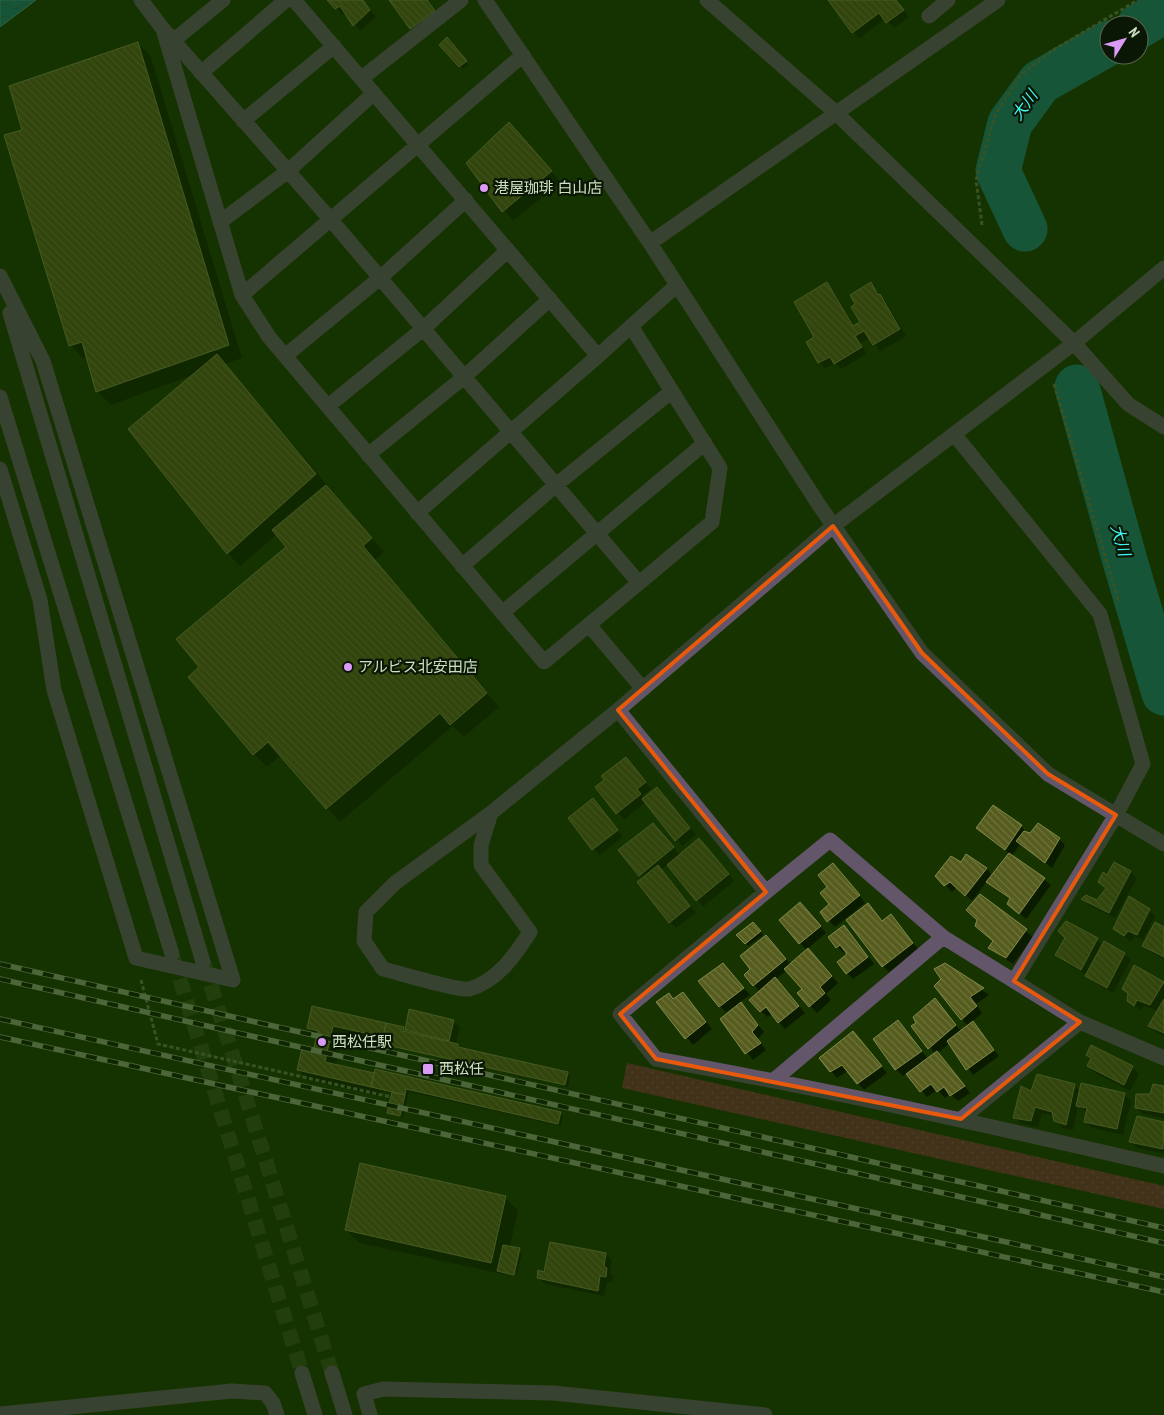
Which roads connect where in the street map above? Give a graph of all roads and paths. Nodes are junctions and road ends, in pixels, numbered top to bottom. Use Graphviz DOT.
graph roads {
  1 [pos="141,0"];
  2 [pos="223,0"];
  3 [pos="286,0"];
  4 [pos="294,0"];
  5 [pos="461,0"];
  6 [pos="485,0"];
  7 [pos="707,0"];
  8 [pos="948,0"];
  9 [pos="998,0"];
  10 [pos="1138,0"];
  11 [pos="930,16"];
  12 [pos="163,29"];
  13 [pos="173,41"];
  14 [pos="334,46"];
  15 [pos="524,54"];
  16 [pos="201,73"];
  17 [pos="362,78"];
  18 [pos="374,93"];
  19 [pos="835,112"];
  20 [pos="244,121"];
  21 [pos="419,144"];
  22 [pos="288,171"];
  23 [pos="466,200"];
  24 [pos="331,220"];
  25 [pos="220,222"];
  26 [pos="650,243"];
  27 [pos="508,250"];
  28 [pos="986,258"];
  29 [pos="1164,268"];
  30 [pos="0,277"];
  31 [pos="380,278"];
  32 [pos="677,285"];
  33 [pos="242,295"];
  34 [pos="550,299"];
  35 [pos="631,326"];
  36 [pos="423,329"];
  37 [pos="1074,343"];
  38 [pos="285,356"];
  39 [pos="598,356"];
  40 [pos="1047,364"];
  41 [pos="464,377"];
  42 [pos="672,390"];
  43 [pos="0,397"];
  44 [pos="328,406"];
  45 [pos="1164,427"];
  46 [pos="511,433"];
  47 [pos="954,434"];
  48 [pos="705,443"];
  49 [pos="368,455"];
  50 [pos="0,469"];
  51 [pos="556,485"];
  52 [pos="417,513"];
  53 [pos="833,526"];
  54 [pos="598,535"];
  55 [pos="462,566"];
  56 [pos="638,583"];
  57 [pos="1119,605"];
  58 [pos="502,613"];
  59 [pos="589,625"];
  60 [pos="642,689"];
  61 [pos="618,710"];
  62 [pos="491,813"];
  63 [pos="1116,815"];
  64 [pos="1164,844"];
  65 [pos="766,892"];
  66 [pos="943,937"];
  67 [pos="172,954"];
  68 [pos="136,958"];
  69 [pos="203,962"];
  70 [pos="1014,980"];
  71 [pos="1080,1022"];
  72 [pos="1164,1058"];
  73 [pos="774,1080"];
  74 [pos="390,1097"];
  75 [pos="961,1119"];
  76 [pos="1164,1166"];
  77 [pos="302,1373"];
  78 [pos="332,1373"];
  79 [pos="0,1414"];
  80 [pos="277,1415"];
  81 [pos="315,1415"];
  82 [pos="345,1415"];
  83 [pos="370,1415"];
  84 [pos="765,1415"];
  1 -- 12 [label="street"];
  2 -- 13 [label="street"];
  3 -- 16 [label="street"];
  4 -- 14 [label="street"];
  5 -- 17 [label="street"];
  6 -- 15 [label="street"];
  7 -- 19 [label="street"];
  8 -- 11 [label="street"];
  9 -- 19 [label="street"];
  10 -- 28 [label="path"];
  12 -- 13 [label="street"];
  12 -- 25 [label="street"];
  13 -- 16 [label="street"];
  14 -- 17 [label="street"];
  14 -- 20 [label="street"];
  15 -- 21 [label="street"];
  15 -- 26 [label="street"];
  16 -- 20 [label="street"];
  17 -- 18 [label="street"];
  18 -- 21 [label="street"];
  18 -- 22 [label="street"];
  19 -- 26 [label="street"];
  19 -- 28 [label="street"];
  20 -- 22 [label="street"];
  21 -- 23 [label="street"];
  21 -- 24 [label="street"];
  22 -- 24 [label="street"];
  22 -- 25 [label="street"];
  23 -- 27 [label="street"];
  23 -- 31 [label="street"];
  24 -- 31 [label="street"];
  24 -- 33 [label="street"];
  25 -- 33 [label="street"];
  26 -- 32 [label="street"];
  27 -- 34 [label="street"];
  27 -- 36 [label="street"];
  28 -- 37 [label="street"];
  29 -- 37 [label="street"];
  30 -- 68 [label="street"];
  30 -- 69 [label="street"];
  31 -- 36 [label="street"];
  31 -- 38 [label="street"];
  32 -- 35 [label="street"];
  32 -- 53 [label="street"];
  33 -- 38 [label="street"];
  34 -- 39 [label="street"];
  34 -- 41 [label="street"];
  35 -- 39 [label="street"];
  35 -- 42 [label="street"];
  36 -- 41 [label="street"];
  36 -- 44 [label="street"];
  37 -- 40 [label="street"];
  37 -- 45 [label="street"];
  38 -- 44 [label="street"];
  39 -- 46 [label="street"];
  40 -- 47 [label="street"];
  40 -- 57 [label="path"];
  41 -- 46 [label="street"];
  41 -- 49 [label="street"];
  42 -- 48 [label="street"];
  42 -- 51 [label="street"];
  43 -- 67 [label="street"];
  44 -- 49 [label="street"];
  46 -- 51 [label="street"];
  46 -- 52 [label="street"];
  47 -- 53 [label="street"];
  47 -- 63 [label="street"];
  48 -- 54 [label="street"];
  48 -- 56 [label="street"];
  49 -- 52 [label="street"];
  50 -- 68 [label="street"];
  51 -- 54 [label="street"];
  51 -- 55 [label="street"];
  52 -- 55 [label="street"];
  53 -- 60 [label="street"];
  53 -- 63 [label="street"];
  54 -- 56 [label="street"];
  54 -- 58 [label="street"];
  55 -- 58 [label="street"];
  56 -- 59 [label="street"];
  58 -- 59 [label="street"];
  59 -- 60 [label="street"];
  60 -- 61 [label="street"];
  61 -- 62 [label="street"];
  61 -- 65 [label="street"];
  62 -- 62 [label="street"];
  63 -- 64 [label="street"];
  63 -- 70 [label="street"];
  65 -- 66 [label="street"];
  65 -- 73 [label="street"];
  66 -- 70 [label="street"];
  66 -- 73 [label="street"];
  68 -- 74 [label="path"];
  70 -- 71 [label="street"];
  71 -- 72 [label="street"];
  71 -- 75 [label="street"];
  73 -- 75 [label="street"];
  75 -- 76 [label="street"];
  77 -- 81 [label="street"];
  78 -- 82 [label="street"];
  79 -- 80 [label="street"];
  83 -- 84 [label="street"];
}
